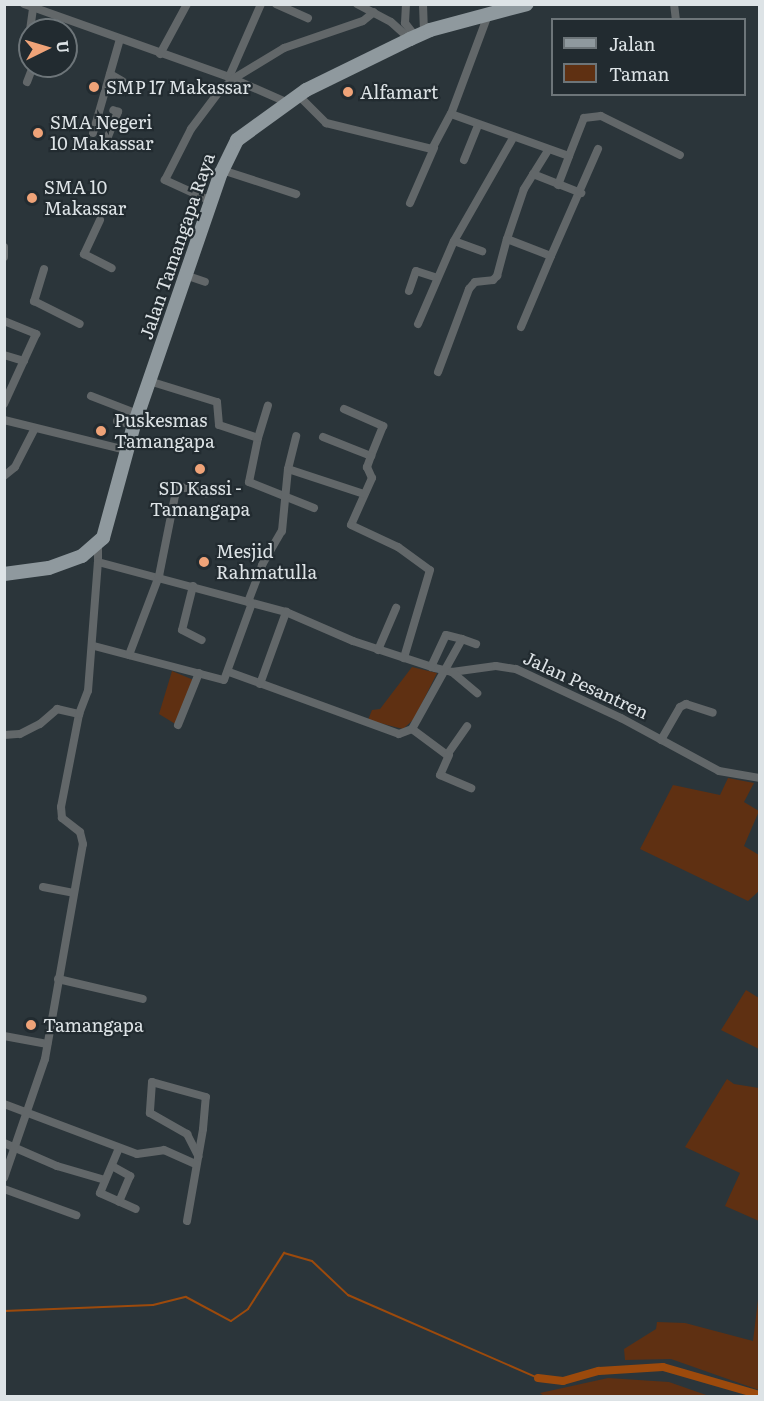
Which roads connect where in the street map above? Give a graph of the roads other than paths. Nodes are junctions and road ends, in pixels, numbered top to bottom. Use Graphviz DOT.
graph roads {
  1 [pos="24,4"];
  2 [pos="187,4"];
  3 [pos="261,4"];
  4 [pos="276,4"];
  5 [pos="357,4"];
  6 [pos="406,4"];
  7 [pos="423,4"];
  8 [pos="527,4"];
  9 [pos="33,8"];
  10 [pos="374,12"];
  11 [pos="488,15"];
  12 [pos="32,18"];
  13 [pos="308,18"];
  14 [pos="417,36"];
  15 [pos="120,39"];
  16 [pos="160,54"];
  17 [pos="110,74"];
  18 [pos="28,78"];
  19 [pos="231,78"];
  20 [pos="122,81"];
  21 [pos="27,82"];
  22 [pos="292,98"];
  23 [pos="113,110"];
  24 [pos="451,114"];
  25 [pos="478,124"];
  26 [pos="93,133"];
  27 [pos="513,138"];
  28 [pos="105,144"];
  29 [pos="434,148"];
  30 [pos="598,149"];
  31 [pos="547,152"];
  32 [pos="680,154"];
  33 [pos="569,156"];
  34 [pos="464,160"];
  35 [pos="222,170"];
  36 [pos="533,174"];
  37 [pos="558,184"];
  38 [pos="581,193"];
  39 [pos="296,194"];
  40 [pos="211,201"];
  41 [pos="410,203"];
  42 [pos="100,220"];
  43 [pos="507,239"];
  44 [pos="454,241"];
  45 [pos="4,247"];
  46 [pos="482,251"];
  47 [pos="4,256"];
  48 [pos="551,256"];
  49 [pos="112,268"];
  50 [pos="44,269"];
  51 [pos="185,275"];
  52 [pos="437,278"];
  53 [pos="205,282"];
  54 [pos="409,291"];
  55 [pos="4,321"];
  56 [pos="80,324"];
  57 [pos="418,324"];
  58 [pos="521,327"];
  59 [pos="4,355"];
  60 [pos="24,361"];
  61 [pos="438,372"];
  62 [pos="149,381"];
  63 [pos="91,396"];
  64 [pos="4,404"];
  65 [pos="268,405"];
  66 [pos="344,409"];
  67 [pos="136,419"];
  68 [pos="4,420"];
  69 [pos="117,421"];
  70 [pos="34,430"];
  71 [pos="296,436"];
  72 [pos="323,437"];
  73 [pos="258,438"];
  74 [pos="126,450"];
  75 [pos="371,456"];
  76 [pos="288,469"];
  77 [pos="4,476"];
  78 [pos="206,493"];
  79 [pos="364,494"];
  80 [pos="285,496"];
  81 [pos="314,508"];
  82 [pos="98,546"];
  83 [pos="98,562"];
  84 [pos="4,574"];
  85 [pos="159,576"];
  86 [pos="193,586"];
  87 [pos="250,602"];
  88 [pos="396,608"];
  89 [pos="286,612"];
  90 [pos="462,639"];
  91 [pos="202,640"];
  92 [pos="476,644"];
  93 [pos="94,646"];
  94 [pos="378,650"];
  95 [pos="129,655"];
  96 [pos="404,658"];
  97 [pos="431,667"];
  98 [pos="450,671"];
  99 [pos="229,672"];
  100 [pos="199,673"];
  101 [pos="260,684"];
  102 [pos="477,693"];
  103 [pos="713,713"];
  104 [pos="79,714"];
  105 [pos="178,725"];
  106 [pos="467,726"];
  107 [pos="412,729"];
  108 [pos="4,735"];
  109 [pos="661,740"];
  110 [pos="449,755"];
  111 [pos="759,778"];
  112 [pos="471,788"];
  113 [pos="43,887"];
  114 [pos="73,893"];
  115 [pos="58,979"];
  116 [pos="143,999"];
  117 [pos="4,1036"];
  118 [pos="47,1044"];
  119 [pos="4,1104"];
  120 [pos="28,1111"];
  121 [pos="4,1143"];
  122 [pos="14,1146"];
  123 [pos="119,1148"];
  124 [pos="197,1160"];
  125 [pos="112,1166"];
  126 [pos="4,1179"];
  127 [pos="105,1180"];
  128 [pos="4,1189"];
  129 [pos="119,1202"];
  130 [pos="136,1209"];
  131 [pos="76,1215"];
  132 [pos="187,1221"];
  1 -- 9 [label="street"];
  2 -- 16 [label="street"];
  3 -- 19 [label="street"];
  4 -- 13 [label="street"];
  5 -- 10 [label="street"];
  6 -- 14 [label="street"];
  7 -- 14 [label="street"];
  8 -- 11 [label="main road, Jalan Tamangapa Raya"];
  9 -- 12 [label="street"];
  9 -- 15 [label="street"];
  10 -- 14 [label="street"];
  10 -- 19 [label="street"];
  11 -- 14 [label="main road, Jalan Tamangapa Raya"];
  11 -- 24 [label="street"];
  14 -- 22 [label="main road, Jalan Tamangapa Raya"];
  15 -- 16 [label="street"];
  15 -- 17 [label="street"];
  16 -- 19 [label="street"];
  17 -- 20 [label="street"];
  17 -- 26 [label="street"];
  18 -- 21 [label="street"];
  19 -- 22 [label="street"];
  19 -- 40 [label="street"];
  22 -- 29 [label="street"];
  22 -- 35 [label="main road, Jalan Tamangapa Raya"];
  23 -- 28 [label="street"];
  24 -- 25 [label="street"];
  24 -- 29 [label="street"];
  25 -- 27 [label="street"];
  25 -- 34 [label="street"];
  27 -- 31 [label="street"];
  27 -- 44 [label="street"];
  29 -- 41 [label="street"];
  30 -- 38 [label="street"];
  31 -- 33 [label="street"];
  31 -- 36 [label="street"];
  32 -- 33 [label="street"];
  33 -- 37 [label="street"];
  35 -- 39 [label="street"];
  35 -- 40 [label="main road, Jalan Tamangapa Raya"];
  36 -- 37 [label="street"];
  36 -- 43 [label="street"];
  37 -- 38 [label="street"];
  38 -- 48 [label="street"];
  40 -- 51 [label="main road, Jalan Tamangapa Raya"];
  42 -- 49 [label="street"];
  43 -- 48 [label="street"];
  43 -- 61 [label="street"];
  44 -- 46 [label="street"];
  44 -- 52 [label="street"];
  45 -- 47 [label="street"];
  48 -- 58 [label="street"];
  50 -- 56 [label="street"];
  51 -- 53 [label="street"];
  51 -- 62 [label="main road, Jalan Tamangapa Raya"];
  52 -- 54 [label="street"];
  52 -- 57 [label="street"];
  55 -- 60 [label="street"];
  59 -- 60 [label="street"];
  60 -- 64 [label="street"];
  62 -- 67 [label="main road, Jalan Tamangapa Raya"];
  62 -- 73 [label="street"];
  63 -- 67 [label="street"];
  65 -- 73 [label="street"];
  66 -- 75 [label="street"];
  67 -- 69 [label="street"];
  67 -- 74 [label="main road, Jalan Tamangapa Raya"];
  68 -- 70 [label="street"];
  70 -- 74 [label="street"];
  70 -- 77 [label="street"];
  71 -- 76 [label="street"];
  72 -- 75 [label="street"];
  73 -- 80 [label="street"];
  74 -- 82 [label="main road, Jalan Tamangapa Raya"];
  75 -- 79 [label="street"];
  76 -- 79 [label="street"];
  76 -- 80 [label="street"];
  78 -- 85 [label="street"];
  79 -- 96 [label="street"];
  80 -- 81 [label="street"];
  80 -- 87 [label="street"];
  82 -- 83 [label="street"];
  82 -- 84 [label="main road"];
  83 -- 85 [label="street, Jalan Pesantren"];
  83 -- 93 [label="street"];
  85 -- 86 [label="street, Jalan Pesantren"];
  85 -- 95 [label="street"];
  86 -- 87 [label="street, Jalan Pesantren"];
  86 -- 91 [label="street"];
  87 -- 89 [label="street, Jalan Pesantren"];
  87 -- 99 [label="street"];
  88 -- 94 [label="street"];
  89 -- 94 [label="street, Jalan Pesantren"];
  89 -- 101 [label="street"];
  90 -- 92 [label="street"];
  90 -- 97 [label="street"];
  90 -- 98 [label="street"];
  93 -- 95 [label="street"];
  93 -- 104 [label="street"];
  94 -- 96 [label="street, Jalan Pesantren"];
  95 -- 100 [label="street"];
  96 -- 97 [label="street, Jalan Pesantren"];
  97 -- 98 [label="street, Jalan Pesantren"];
  98 -- 102 [label="street"];
  98 -- 107 [label="street"];
  98 -- 109 [label="street, Jalan Pesantren"];
  99 -- 100 [label="street"];
  99 -- 101 [label="street"];
  100 -- 105 [label="street"];
  101 -- 107 [label="street"];
  103 -- 109 [label="street"];
  104 -- 108 [label="street"];
  104 -- 114 [label="street"];
  106 -- 110 [label="street"];
  107 -- 110 [label="street"];
  109 -- 111 [label="street, Jalan Pesantren"];
  110 -- 112 [label="street"];
  113 -- 114 [label="street"];
  114 -- 115 [label="street"];
  115 -- 116 [label="street"];
  115 -- 118 [label="street"];
  117 -- 118 [label="street"];
  118 -- 120 [label="street"];
  119 -- 120 [label="street"];
  120 -- 122 [label="street"];
  120 -- 123 [label="street"];
  121 -- 122 [label="street"];
  122 -- 126 [label="street"];
  122 -- 127 [label="street"];
  123 -- 124 [label="street"];
  123 -- 125 [label="street"];
  124 -- 124 [label="street"];
  124 -- 132 [label="street"];
  125 -- 127 [label="street"];
  125 -- 129 [label="street"];
  127 -- 129 [label="street"];
  128 -- 131 [label="street"];
  129 -- 130 [label="street"];
}
